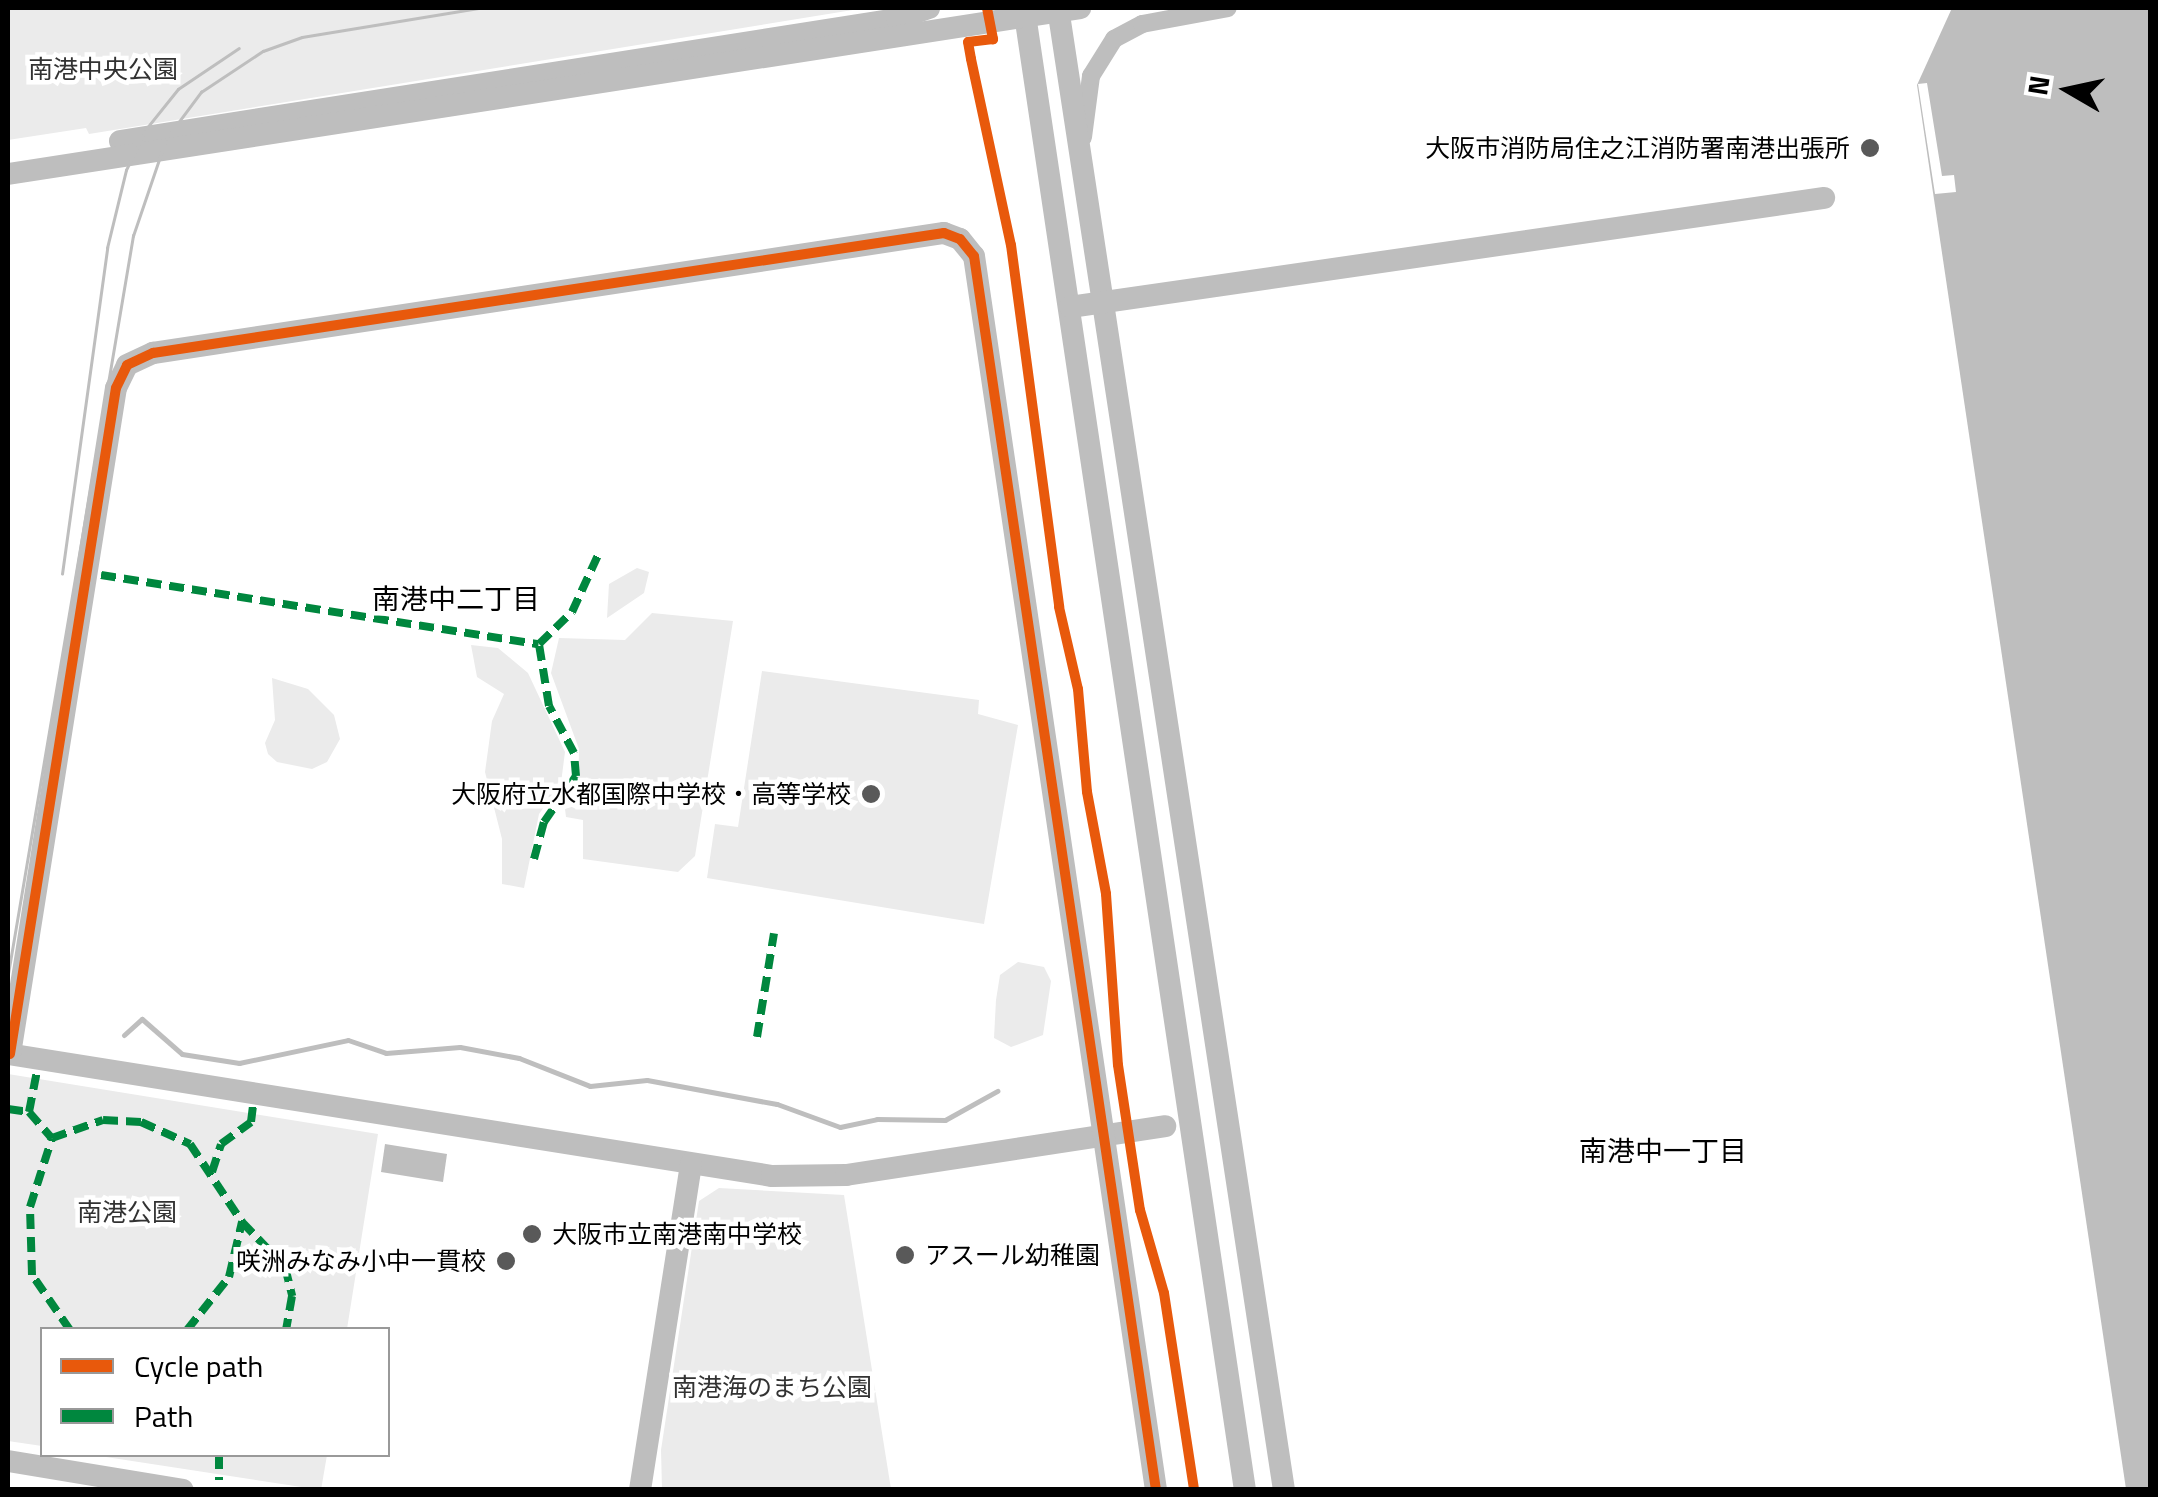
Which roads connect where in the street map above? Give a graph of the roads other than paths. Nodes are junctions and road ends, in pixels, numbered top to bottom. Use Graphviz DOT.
graph roads {
  1 [pos="929,8"];
  2 [pos="1228,8"];
  3 [pos="1066,9"];
  4 [pos="1025,13"];
  5 [pos="1082,149"];
  6 [pos="8,158"];
  7 [pos="8,174"];
  8 [pos="1824,198"];
  9 [pos="1106,302"];
  10 [pos="1070,307"];
  11 [pos="8,1054"];
  12 [pos="1165,1126"];
  13 [pos="1102,1136"];
  14 [pos="691,1164"];
  15 [pos="8,1462"];
  16 [pos="183,1490"];
  17 [pos="640,1490"];
  18 [pos="1156,1490"];
  19 [pos="1246,1490"];
  20 [pos="1284,1490"];
  1 -- 6 [label="street"];
  2 -- 5 [label="street"];
  3 -- 4 [label="street"];
  3 -- 5 [label="street"];
  4 -- 7 [label="street"];
  4 -- 10 [label="street"];
  5 -- 9 [label="street"];
  8 -- 9 [label="street"];
  9 -- 10 [label="street"];
  9 -- 20 [label="street"];
  10 -- 19 [label="street"];
  11 -- 13 [label="street"];
  11 -- 14 [label="street"];
  12 -- 13 [label="street"];
  13 -- 14 [label="street"];
  13 -- 18 [label="street"];
  14 -- 17 [label="street"];
  15 -- 16 [label="street"];
}
